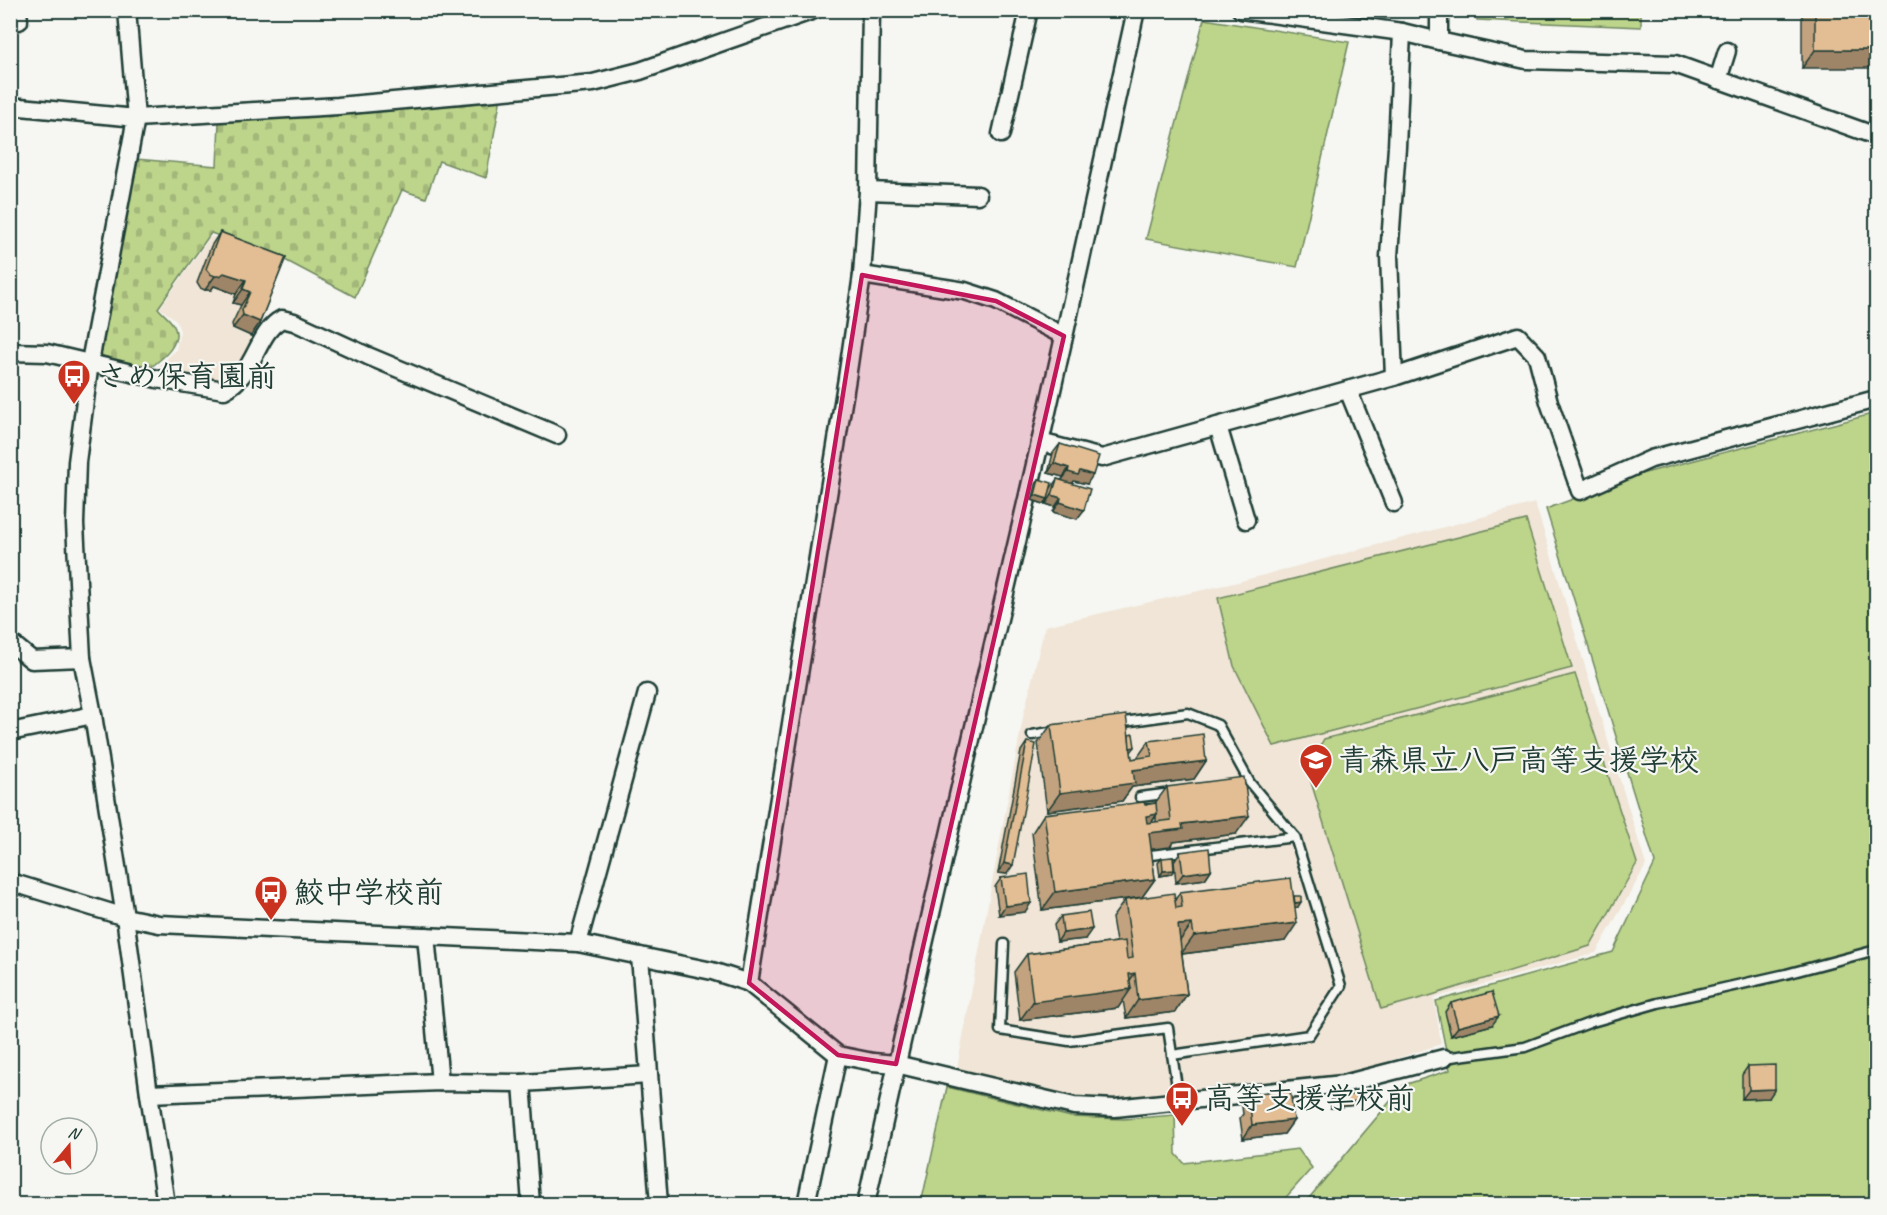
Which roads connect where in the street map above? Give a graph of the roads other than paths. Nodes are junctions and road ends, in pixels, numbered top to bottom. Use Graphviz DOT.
graph roads {
  1 [pos="127,10"];
  2 [pos="814,10"];
  3 [pos="871,10"];
  4 [pos="1029,10"];
  5 [pos="1136,10"];
  6 [pos="1241,10"];
  7 [pos="1439,10"];
  8 [pos="1402,32"];
  9 [pos="1439,41"];
  10 [pos="1727,51"];
  11 [pos="1718,80"];
  12 [pos="10,106"];
  13 [pos="136,118"];
  14 [pos="1001,134"];
  15 [pos="1876,136"];
  16 [pos="868,191"];
  17 [pos="978,195"];
  18 [pos="862,275"];
  19 [pos="1064,336"];
  20 [pos="10,352"];
  21 [pos="90,362"];
  22 [pos="1394,377"];
  23 [pos="1348,390"];
  24 [pos="1876,399"];
  25 [pos="1218,426"];
  26 [pos="557,435"];
  27 [pos="1040,442"];
  28 [pos="1394,503"];
  29 [pos="1246,520"];
  30 [pos="10,642"];
  31 [pos="82,658"];
  32 [pos="647,693"];
  33 [pos="93,716"];
  34 [pos="1110,724"];
  35 [pos="1066,730"];
  36 [pos="10,732"];
  37 [pos="1032,735"];
  38 [pos="1250,783"];
  39 [pos="1239,784"];
  40 [pos="1184,791"];
  41 [pos="1140,797"];
  42 [pos="1295,837"];
  43 [pos="1151,855"];
  44 [pos="10,884"];
  45 [pos="125,917"];
  46 [pos="426,936"];
  47 [pos="579,943"];
  48 [pos="1004,945"];
  49 [pos="1876,950"];
  50 [pos="640,956"];
  51 [pos="749,983"];
  52 [pos="838,1054"];
  53 [pos="1172,1056"];
  54 [pos="1444,1058"];
  55 [pos="896,1064"];
  56 [pos="649,1075"];
  57 [pos="440,1082"];
  58 [pos="522,1083"];
  59 [pos="149,1094"];
  60 [pos="1179,1100"];
  61 [pos="166,1204"];
  62 [pos="531,1204"];
  63 [pos="659,1204"];
  64 [pos="806,1204"];
  65 [pos="866,1204"];
  1 -- 13 [label="street"];
  2 -- 13 [label="street"];
  3 -- 16 [label="street"];
  4 -- 14 [label="street"];
  5 -- 19 [label="street"];
  6 -- 8 [label="street"];
  7 -- 9 [label="street"];
  8 -- 9 [label="street"];
  8 -- 22 [label="street"];
  9 -- 11 [label="street"];
  10 -- 11 [label="street"];
  11 -- 15 [label="street"];
  12 -- 13 [label="street"];
  13 -- 21 [label="street"];
  16 -- 17 [label="street"];
  16 -- 18 [label="street"];
  18 -- 19 [label="street"];
  18 -- 51 [label="street"];
  19 -- 27 [label="street"];
  20 -- 21 [label="street"];
  21 -- 26 [label="street"];
  21 -- 31 [label="street"];
  22 -- 23 [label="street"];
  22 -- 24 [label="street"];
  23 -- 25 [label="street"];
  23 -- 28 [label="street"];
  25 -- 27 [label="street"];
  25 -- 29 [label="street"];
  27 -- 55 [label="street"];
  30 -- 31 [label="street"];
  31 -- 33 [label="street"];
  32 -- 47 [label="street"];
  33 -- 36 [label="street"];
  33 -- 45 [label="street"];
  34 -- 38 [label="lane"];
  35 -- 37 [label="lane"];
  38 -- 39 [label="lane"];
  38 -- 42 [label="lane"];
  40 -- 41 [label="lane"];
  42 -- 43 [label="lane"];
  42 -- 53 [label="lane"];
  44 -- 45 [label="street"];
  45 -- 46 [label="street"];
  45 -- 59 [label="street"];
  46 -- 47 [label="street"];
  46 -- 57 [label="street"];
  47 -- 50 [label="street"];
  48 -- 53 [label="lane"];
  49 -- 54 [label="lane"];
  50 -- 51 [label="street"];
  50 -- 56 [label="street"];
  51 -- 52 [label="street"];
  52 -- 55 [label="street"];
  52 -- 64 [label="street"];
  53 -- 60 [label="lane"];
  54 -- 60 [label="street"];
  55 -- 60 [label="street"];
  55 -- 65 [label="street"];
  56 -- 58 [label="street"];
  56 -- 63 [label="street"];
  57 -- 58 [label="street"];
  57 -- 59 [label="street"];
  58 -- 62 [label="street"];
  59 -- 61 [label="street"];
}
